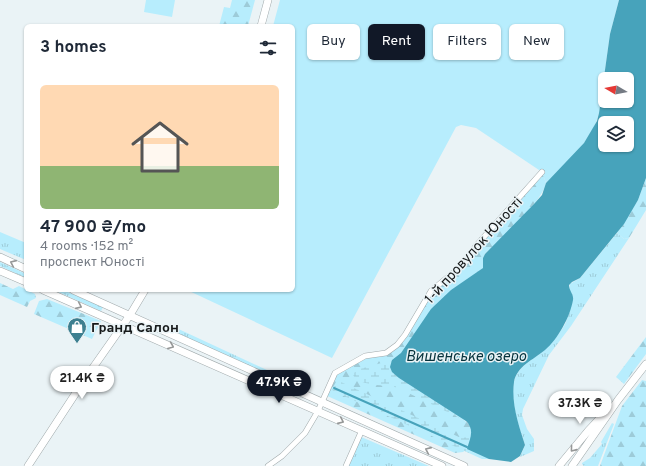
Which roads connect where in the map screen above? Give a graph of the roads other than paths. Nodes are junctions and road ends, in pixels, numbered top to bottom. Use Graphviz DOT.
graph roads {
  1 [pos="268,0"];
  2 [pos="262,24"];
  3 [pos="542,172"];
  4 [pos="0,257"];
  5 [pos="24,268"];
  6 [pos="0,271"];
  7 [pos="24,281"];
  8 [pos="48,292"];
  9 [pos="78,292"];
  10 [pos="144,292"];
  11 [pos="130,315"];
  12 [pos="123,325"];
  13 [pos="646,364"];
  14 [pos="618,400"];
  15 [pos="322,403"];
  16 [pos="318,411"];
  17 [pos="362,430"];
  18 [pos="28,466"];
  19 [pos="268,466"];
  20 [pos="346,466"];
  21 [pos="442,466"];
  22 [pos="464,466"];
  23 [pos="559,466"];
  24 [pos="572,466"];
  1 -- 2 [label="main road"];
  3 -- 15 [label="street, 1-й провулок Юності"];
  5 -- 4 [label="main road, one-way"];
  6 -- 7 [label="main road"];
  8 -- 12 [label="main road, one-way"];
  9 -- 11 [label="main road"];
  10 -- 11 [label="main road"];
  11 -- 12 [label="main road"];
  11 -- 15 [label="main road"];
  12 -- 16 [label="main road, one-way"];
  12 -- 18 [label="main road"];
  13 -- 14 [label="main road"];
  14 -- 23 [label="main road, one-way"];
  14 -- 24 [label="main road"];
  15 -- 16 [label="street, 1-й провулок Юності"];
  22 -- 15 [label="main road, one-way"];
  16 -- 17 [label="main road, one-way"];
  16 -- 19 [label="street, 1-й провулок Юності"];
  17 -- 20 [label="street"];
  17 -- 21 [label="main road"];
}
